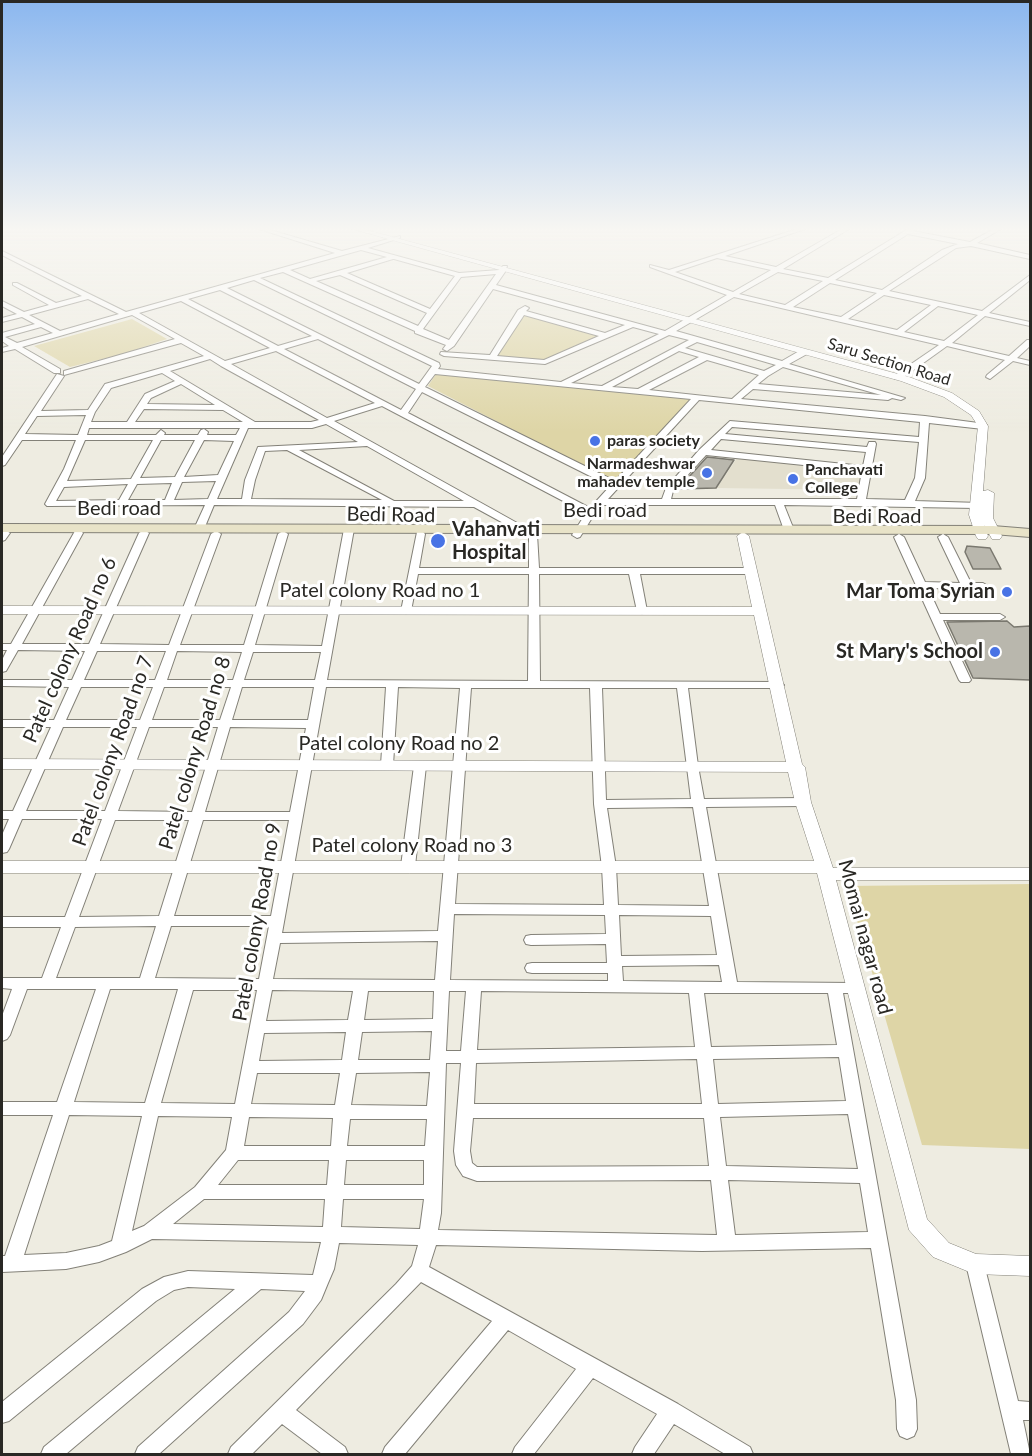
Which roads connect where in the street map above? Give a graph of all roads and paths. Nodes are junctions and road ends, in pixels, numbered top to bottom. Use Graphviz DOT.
graph roads {
  1 [pos="40,297"];
  2 [pos="86,297"];
  3 [pos="92,297"];
  4 [pos="189,297"];
  5 [pos="239,297"];
  6 [pos="292,297"];
  7 [pos="344,297"];
  8 [pos="397,297"];
  9 [pos="442,297"];
  10 [pos="484,297"];
  11 [pos="533,297"];
  12 [pos="610,297"];
  13 [pos="727,297"];
  14 [pos="745,297"];
  15 [pos="804,297"];
  16 [pos="874,297"];
  17 [pos="904,297"];
  18 [pos="1007,297"];
  19 [pos="1011,297"];
  20 [pos="182,299"];
  21 [pos="2,303"];
  22 [pos="936,304"];
  23 [pos="55,305"];
  24 [pos="788,307"];
  25 [pos="431,312"];
  26 [pos="521,312"];
  27 [pos="23,314"];
  28 [pos="130,314"];
  29 [pos="987,314"];
  30 [pos="689,318"];
  31 [pos="843,319"];
  32 [pos="2,320"];
  33 [pos="43,324"];
  34 [pos="1030,324"];
  35 [pos="631,325"];
  36 [pos="418,331"];
  37 [pos="899,332"];
  38 [pos="668,333"];
  39 [pos="60,334"];
  40 [pos="2,336"];
  41 [pos="606,336"];
  42 [pos="317,337"];
  43 [pos="697,339"];
  44 [pos="181,340"];
  45 [pos="1030,342"];
  46 [pos="949,343"];
  47 [pos="451,344"];
  48 [pos="15,346"];
  49 [pos="275,349"];
  50 [pos="679,349"];
  51 [pos="2,350"];
  52 [pos="804,352"];
  53 [pos="444,354"];
  54 [pos="211,356"];
  55 [pos="706,357"];
  56 [pos="1012,357"];
  57 [pos="491,359"];
  58 [pos="1030,362"];
  59 [pos="784,363"];
  60 [pos="224,364"];
  61 [pos="434,368"];
  62 [pos="163,370"];
  63 [pos="61,373"];
  64 [pos="765,374"];
  65 [pos="903,377"];
  66 [pos="990,378"];
  67 [pos="182,381"];
  68 [pos="561,384"];
  69 [pos="751,386"];
  70 [pos="421,387"];
  71 [pos="603,388"];
  72 [pos="639,392"];
  73 [pos="697,398"];
  74 [pos="901,398"];
  75 [pos="734,401"];
  76 [pos="381,404"];
  77 [pos="142,406"];
  78 [pos="226,408"];
  79 [pos="91,412"];
  80 [pos="33,414"];
  81 [pos="402,415"];
  82 [pos="896,416"];
  83 [pos="925,419"];
  84 [pos="327,422"];
  85 [pos="130,424"];
  86 [pos="165,424"];
  87 [pos="86,425"];
  88 [pos="209,425"];
  89 [pos="249,425"];
  90 [pos="983,426"];
  91 [pos="873,435"];
  92 [pos="718,436"];
  93 [pos="19,437"];
  94 [pos="81,437"];
  95 [pos="158,437"];
  96 [pos="200,437"];
  97 [pos="240,438"];
  98 [pos="922,440"];
  99 [pos="368,444"];
  100 [pos="288,448"];
  101 [pos="871,450"];
  102 [pos="702,453"];
  103 [pos="2,463"];
  104 [pos="867,469"];
  105 [pos="222,478"];
  106 [pos="178,480"];
  107 [pos="134,482"];
  108 [pos="60,484"];
  109 [pos="615,485"];
  110 [pos="211,502"];
  111 [pos="246,502"];
  112 [pos="600,502"];
  113 [pos="666,502"];
  114 [pos="861,502"];
  115 [pos="122,503"];
  116 [pos="168,503"];
  117 [pos="394,503"];
  118 [pos="779,503"];
  119 [pos="909,503"];
  120 [pos="475,504"];
  121 [pos="977,505"];
  122 [pos="591,512"];
  123 [pos="199,529"];
  124 [pos="789,531"];
  125 [pos="78,532"];
  126 [pos="348,532"];
  127 [pos="2,533"];
  128 [pos="144,533"];
  129 [pos="528,533"];
  130 [pos="578,533"];
  131 [pos="988,533"];
  132 [pos="1030,533"];
  133 [pos="216,534"];
  134 [pos="283,534"];
  135 [pos="420,534"];
  136 [pos="743,536"];
  137 [pos="899,537"];
  138 [pos="943,537"];
  139 [pos="413,571"];
  140 [pos="534,572"];
  141 [pos="634,572"];
  142 [pos="750,572"];
  143 [pos="921,585"];
  144 [pos="967,586"];
  145 [pos="983,586"];
  146 [pos="2,610"];
  147 [pos="34,610"];
  148 [pos="108,610"];
  149 [pos="186,610"];
  150 [pos="258,610"];
  151 [pos="334,610"];
  152 [pos="406,611"];
  153 [pos="533,611"];
  154 [pos="642,611"];
  155 [pos="759,611"];
  156 [pos="936,617"];
  157 [pos="1000,618"];
  158 [pos="8,647"];
  159 [pos="91,648"];
  160 [pos="172,648"];
  161 [pos="247,648"];
  162 [pos="327,649"];
  163 [pos="2,669"];
  164 [pos="965,680"];
  165 [pos="2,683"];
  166 [pos="76,683"];
  167 [pos="159,683"];
  168 [pos="236,684"];
  169 [pos="321,684"];
  170 [pos="392,684"];
  171 [pos="465,684"];
  172 [pos="534,684"];
  173 [pos="596,685"];
  174 [pos="682,685"];
  175 [pos="778,685"];
  176 [pos="58,722"];
  177 [pos="2,723"];
  178 [pos="144,723"];
  179 [pos="225,723"];
  180 [pos="313,724"];
  181 [pos="2,764"];
  182 [pos="39,764"];
  183 [pos="129,764"];
  184 [pos="212,765"];
  185 [pos="306,765"];
  186 [pos="387,765"];
  187 [pos="420,766"];
  188 [pos="460,766"];
  189 [pos="599,766"];
  190 [pos="692,766"];
  191 [pos="797,766"];
  192 [pos="803,802"];
  193 [pos="600,804"];
  194 [pos="700,804"];
  195 [pos="2,815"];
  196 [pos="17,815"];
  197 [pos="110,815"];
  198 [pos="197,815"];
  199 [pos="297,816"];
  200 [pos="2,849"];
  201 [pos="287,866"];
  202 [pos="408,866"];
  203 [pos="450,866"];
  204 [pos="711,866"];
  205 [pos="2,867"];
  206 [pos="91,867"];
  207 [pos="181,867"];
  208 [pos="609,867"];
  209 [pos="1030,873"];
  210 [pos="826,874"];
  211 [pos="1030,879"];
  212 [pos="447,909"];
  213 [pos="611,910"];
  214 [pos="718,911"];
  215 [pos="166,921"];
  216 [pos="277,921"];
  217 [pos="2,922"];
  218 [pos="70,922"];
  219 [pos="446,936"];
  220 [pos="274,938"];
  221 [pos="613,939"];
  222 [pos="531,940"];
  223 [pos="726,960"];
  224 [pos="615,964"];
  225 [pos="532,968"];
  226 [pos="2,983"];
  227 [pos="22,983"];
  228 [pos="47,983"];
  229 [pos="105,983"];
  230 [pos="146,984"];
  231 [pos="187,984"];
  232 [pos="266,985"];
  233 [pos="444,986"];
  234 [pos="474,986"];
  235 [pos="361,987"];
  236 [pos="696,987"];
  237 [pos="730,987"];
  238 [pos="616,988"];
  239 [pos="836,988"];
  240 [pos="855,988"];
  241 [pos="441,1025"];
  242 [pos="258,1027"];
  243 [pos="356,1027"];
  244 [pos="2,1035"];
  245 [pos="846,1052"];
  246 [pos="704,1054"];
  247 [pos="469,1057"];
  248 [pos="439,1061"];
  249 [pos="251,1067"];
  250 [pos="350,1067"];
  251 [pos="856,1107"];
  252 [pos="2,1108"];
  253 [pos="63,1109"];
  254 [pos="243,1110"];
  255 [pos="151,1111"];
  256 [pos="342,1111"];
  257 [pos="465,1111"];
  258 [pos="711,1111"];
  259 [pos="435,1113"];
  260 [pos="234,1153"];
  261 [pos="433,1153"];
  262 [pos="338,1154"];
  263 [pos="718,1173"];
  264 [pos="868,1176"];
  265 [pos="201,1192"];
  266 [pos="432,1192"];
  267 [pos="335,1194"];
  268 [pos="150,1231"];
  269 [pos="331,1235"];
  270 [pos="429,1237"];
  271 [pos="879,1240"];
  272 [pos="727,1243"];
  273 [pos="120,1246"];
  274 [pos="7,1264"];
  275 [pos="975,1264"];
  276 [pos="1030,1266"];
  277 [pos="419,1271"];
  278 [pos="258,1281"];
  279 [pos="319,1283"];
  280 [pos="505,1319"];
  281 [pos="590,1366"];
  282 [pos="1009,1410"];
  283 [pos="282,1411"];
  284 [pos="671,1411"];
  285 [pos="1030,1411"];
  286 [pos="2,1414"];
  287 [pos="907,1429"];
  288 [pos="51,1455"];
  289 [pos="145,1455"];
  290 [pos="238,1455"];
  291 [pos="338,1455"];
  292 [pos="392,1455"];
  293 [pos="522,1455"];
  294 [pos="642,1455"];
  295 [pos="743,1455"];
  296 [pos="1021,1455"];
  1 -- 23 [label="street"];
  2 -- 23 [label="street"];
  3 -- 28 [label="street"];
  4 -- 20 [label="street"];
  5 -- 42 [label="street"];
  6 -- 61 [label="street"];
  7 -- 36 [label="street"];
  8 -- 25 [label="street"];
  9 -- 25 [label="street"];
  10 -- 47 [label="street"];
  11 -- 26 [label="street"];
  11 -- 35 [label="street"];
  12 -- 30 [label="street, Saru Section Road"];
  13 -- 30 [label="street"];
  14 -- 24 [label="street"];
  15 -- 24 [label="street"];
  16 -- 31 [label="street"];
  17 -- 22 [label="street"];
  18 -- 29 [label="street"];
  19 -- 29 [label="street"];
  20 -- 28 [label="street"];
  20 -- 49 [label="street"];
  21 -- 27 [label="street"];
  22 -- 29 [label="street"];
  22 -- 37 [label="street"];
  23 -- 27 [label="street"];
  24 -- 31 [label="street"];
  25 -- 36 [label="street"];
  26 -- 41 [label="street"];
  26 -- 57 [label="street"];
  27 -- 32 [label="street"];
  27 -- 33 [label="street"];
  28 -- 39 [label="street"];
  28 -- 44 [label="street"];
  29 -- 34 [label="street"];
  29 -- 46 [label="street"];
  30 -- 38 [label="street"];
  30 -- 52 [label="street, Saru Section Road"];
  30 -- 65 [label="street, Saru Section Road"];
  31 -- 37 [label="street"];
  33 -- 39 [label="street"];
  33 -- 40 [label="street"];
  35 -- 38 [label="street"];
  35 -- 41 [label="street"];
  36 -- 47 [label="street"];
  37 -- 46 [label="street"];
  38 -- 43 [label="street"];
  38 -- 68 [label="street"];
  39 -- 48 [label="street"];
  40 -- 48 [label="street"];
  41 -- 57 [label="street"];
  42 -- 49 [label="street"];
  42 -- 70 [label="street"];
  43 -- 50 [label="street"];
  43 -- 59 [label="street"];
  44 -- 54 [label="street"];
  44 -- 63 [label="street"];
  45 -- 56 [label="street"];
  46 -- 56 [label="street"];
  46 -- 65 [label="street"];
  47 -- 53 [label="street"];
  48 -- 51 [label="street"];
  48 -- 63 [label="street"];
  49 -- 60 [label="street"];
  49 -- 76 [label="street"];
  50 -- 55 [label="street"];
  50 -- 71 [label="street"];
  52 -- 59 [label="street"];
  52 -- 65 [label="street, Saru Section Road"];
  53 -- 57 [label="street"];
  53 -- 61 [label="street"];
  54 -- 60 [label="street"];
  54 -- 62 [label="street"];
  55 -- 64 [label="street"];
  55 -- 72 [label="street"];
  56 -- 58 [label="street"];
  56 -- 66 [label="street"];
  59 -- 64 [label="street"];
  59 -- 74 [label="street"];
  60 -- 84 [label="street"];
  61 -- 68 [label="street"];
  61 -- 70 [label="street"];
  62 -- 67 [label="street"];
  62 -- 79 [label="street"];
  63 -- 80 [label="street"];
  64 -- 69 [label="street"];
  65 -- 90 [label="street, Saru Section Road"];
  65 -- 131 [label="street, Saru Section Road"];
  67 -- 77 [label="street"];
  67 -- 78 [label="street"];
  68 -- 71 [label="street"];
  69 -- 74 [label="street"];
  69 -- 75 [label="street"];
  70 -- 81 [label="street"];
  70 -- 109 [label="street"];
  71 -- 72 [label="street"];
  72 -- 73 [label="street"];
  73 -- 75 [label="street"];
  73 -- 109 [label="street"];
  74 -- 82 [label="street"];
  75 -- 82 [label="street"];
  76 -- 81 [label="street"];
  76 -- 84 [label="street"];
  77 -- 78 [label="street"];
  77 -- 85 [label="street"];
  78 -- 89 [label="street"];
  79 -- 80 [label="street"];
  79 -- 87 [label="street"];
  80 -- 93 [label="street"];
  81 -- 122 [label="street"];
  82 -- 83 [label="street"];
  83 -- 90 [label="street"];
  83 -- 98 [label="street"];
  84 -- 89 [label="street"];
  84 -- 99 [label="street"];
  85 -- 86 [label="street"];
  85 -- 87 [label="street"];
  86 -- 88 [label="street"];
  86 -- 95 [label="street"];
  87 -- 94 [label="street"];
  88 -- 89 [label="street"];
  88 -- 96 [label="street"];
  89 -- 97 [label="street"];
  90 -- 121 [label="street"];
  91 -- 92 [label="street"];
  91 -- 98 [label="street"];
  91 -- 101 [label="street"];
  92 -- 101 [label="street"];
  92 -- 102 [label="street"];
  93 -- 94 [label="street"];
  93 -- 103 [label="street"];
  94 -- 95 [label="street"];
  94 -- 108 [label="street"];
  95 -- 96 [label="street"];
  95 -- 107 [label="street"];
  96 -- 97 [label="street"];
  96 -- 106 [label="street"];
  97 -- 105 [label="street"];
  98 -- 119 [label="street"];
  99 -- 100 [label="street"];
  99 -- 120 [label="street"];
  100 -- 111 [label="street"];
  100 -- 117 [label="street"];
  101 -- 104 [label="street"];
  102 -- 104 [label="street"];
  102 -- 113 [label="street"];
  104 -- 114 [label="street"];
  105 -- 106 [label="street"];
  105 -- 110 [label="street"];
  106 -- 107 [label="street"];
  106 -- 116 [label="street"];
  107 -- 108 [label="street"];
  107 -- 115 [label="street"];
  108 -- 115 [label="street"];
  109 -- 112 [label="street"];
  110 -- 111 [label="street"];
  110 -- 116 [label="street"];
  110 -- 123 [label="street"];
  111 -- 117 [label="street"];
  112 -- 113 [label="street"];
  112 -- 122 [label="street"];
  113 -- 118 [label="street"];
  114 -- 118 [label="street"];
  114 -- 119 [label="street"];
  115 -- 116 [label="street"];
  117 -- 120 [label="street"];
  118 -- 124 [label="street"];
  119 -- 121 [label="street"];
  120 -- 129 [label="street"];
  121 -- 131 [label="street"];
  122 -- 130 [label="street"];
  123 -- 126 [label="main road, Bedi road"];
  123 -- 127 [label="main road, Bedi road"];
  124 -- 130 [label="main road, Bedi road"];
  124 -- 131 [label="main road, Bedi road"];
  125 -- 127 [label="main road, Bedi Road"];
  125 -- 128 [label="main road, Bedi Road"];
  125 -- 147 [label="street"];
  126 -- 129 [label="main road, Bedi road"];
  126 -- 134 [label="main road, Bedi Road"];
  126 -- 135 [label="main road, Bedi Road"];
  126 -- 151 [label="street, Patel colony Road no 9"];
  128 -- 133 [label="main road, Bedi Road"];
  128 -- 148 [label="street, Patel colony Road no 6"];
  129 -- 130 [label="main road, Bedi Road"];
  129 -- 135 [label="main road, Bedi Road"];
  129 -- 140 [label="street"];
  130 -- 136 [label="main road, Bedi Road"];
  131 -- 132 [label="main road"];
  131 -- 138 [label="main road, Bedi Road"];
  133 -- 134 [label="main road, Bedi Road"];
  133 -- 149 [label="street, Patel colony Road no 7"];
  134 -- 150 [label="street, Patel colony Road no 8"];
  135 -- 139 [label="street"];
  136 -- 137 [label="main road, Bedi Road"];
  136 -- 142 [label="street, Momai nagar road"];
  137 -- 138 [label="main road, Bedi Road"];
  137 -- 143 [label="street"];
  138 -- 144 [label="street"];
  139 -- 140 [label="street"];
  139 -- 152 [label="street"];
  140 -- 141 [label="street"];
  140 -- 153 [label="street"];
  141 -- 142 [label="street"];
  141 -- 154 [label="street"];
  142 -- 155 [label="street, Momai nagar road"];
  143 -- 144 [label="street"];
  143 -- 156 [label="street"];
  144 -- 145 [label="street"];
  146 -- 147 [label="street, Patel colony Road no 1"];
  147 -- 148 [label="street, Patel colony Road no 1"];
  147 -- 158 [label="street"];
  148 -- 149 [label="street, Patel colony Road no 1"];
  148 -- 159 [label="street, Patel colony Road no 6"];
  149 -- 150 [label="street, Patel colony Road no 1"];
  149 -- 160 [label="street, Patel colony Road no 7"];
  150 -- 151 [label="street, Patel colony Road no 1"];
  150 -- 161 [label="street, Patel colony Road no 8"];
  151 -- 152 [label="street, Patel colony Road no 1"];
  151 -- 162 [label="street, Patel colony Road no 9"];
  152 -- 153 [label="street, Patel colony Road no 1"];
  153 -- 154 [label="street, Patel colony Road no 1"];
  153 -- 172 [label="street"];
  154 -- 155 [label="street, Patel colony Road no 1"];
  155 -- 175 [label="street, Momai nagar road"];
  156 -- 157 [label="street"];
  156 -- 164 [label="street"];
  158 -- 159 [label="street"];
  158 -- 163 [label="street"];
  159 -- 160 [label="street"];
  159 -- 166 [label="street, Patel colony Road no 6"];
  160 -- 161 [label="street"];
  160 -- 167 [label="street, Patel colony Road no 7"];
  161 -- 162 [label="street"];
  161 -- 168 [label="street, Patel colony Road no 8"];
  162 -- 169 [label="street, Patel colony Road no 9"];
  165 -- 166 [label="street"];
  166 -- 167 [label="street"];
  166 -- 176 [label="street, Patel colony Road no 6"];
  167 -- 168 [label="street"];
  167 -- 178 [label="street, Patel colony Road no 7"];
  168 -- 169 [label="street"];
  168 -- 179 [label="street, Patel colony Road no 8"];
  169 -- 170 [label="street"];
  169 -- 180 [label="street, Patel colony Road no 9"];
  170 -- 171 [label="street"];
  170 -- 186 [label="street"];
  171 -- 172 [label="street"];
  171 -- 188 [label="street"];
  172 -- 173 [label="street"];
  173 -- 174 [label="street"];
  173 -- 189 [label="street"];
  174 -- 175 [label="street"];
  174 -- 190 [label="street"];
  175 -- 191 [label="street, Momai nagar road"];
  176 -- 177 [label="street"];
  176 -- 178 [label="street"];
  176 -- 182 [label="street, Patel colony Road no 6"];
  178 -- 179 [label="street"];
  178 -- 183 [label="street, Patel colony Road no 7"];
  179 -- 180 [label="street"];
  179 -- 184 [label="street, Patel colony Road no 8"];
  180 -- 185 [label="street, Patel colony Road no 9"];
  181 -- 182 [label="street, Patel colony Road no 2"];
  182 -- 183 [label="street, Patel colony Road no 2"];
  182 -- 196 [label="street, Patel colony Road no 6"];
  183 -- 184 [label="street, Patel colony Road no 2"];
  183 -- 197 [label="street, Patel colony Road no 7"];
  184 -- 185 [label="street, Patel colony Road no 2"];
  184 -- 198 [label="street, Patel colony Road no 8"];
  185 -- 186 [label="street, Patel colony Road no 2"];
  185 -- 199 [label="street, Patel colony Road no 9"];
  186 -- 187 [label="street, Patel colony Road no 2"];
  187 -- 188 [label="street, Patel colony Road no 2"];
  187 -- 202 [label="street"];
  188 -- 189 [label="street, Patel colony Road no 2"];
  188 -- 203 [label="street"];
  189 -- 190 [label="street, Patel colony Road no 2"];
  189 -- 193 [label="street"];
  190 -- 191 [label="street, Patel colony Road no 2"];
  190 -- 194 [label="street"];
  191 -- 192 [label="street, Momai nagar road"];
  192 -- 194 [label="street"];
  192 -- 210 [label="street, Momai nagar road"];
  193 -- 194 [label="street"];
  193 -- 208 [label="street"];
  194 -- 204 [label="street"];
  195 -- 196 [label="street"];
  196 -- 197 [label="street"];
  196 -- 200 [label="street, Patel colony Road no 6"];
  197 -- 198 [label="street"];
  197 -- 206 [label="street, Patel colony Road no 7"];
  198 -- 199 [label="street"];
  198 -- 207 [label="street, Patel colony Road no 8"];
  199 -- 201 [label="street, Patel colony Road no 9"];
  201 -- 202 [label="street, Patel colony Road no 3"];
  201 -- 207 [label="street, Patel colony Road no 3"];
  201 -- 216 [label="street, Patel colony Road no 9"];
  202 -- 203 [label="street, Patel colony Road no 3"];
  203 -- 208 [label="street, Patel colony Road no 3"];
  203 -- 212 [label="street"];
  204 -- 208 [label="street, Patel colony Road no 3"];
  204 -- 210 [label="street, Patel colony Road no 3"];
  204 -- 214 [label="street"];
  205 -- 206 [label="street, Patel colony Road no 3"];
  206 -- 207 [label="street, Patel colony Road no 3"];
  206 -- 218 [label="street, Patel colony Road no 7"];
  207 -- 215 [label="street, Patel colony Road no 8"];
  208 -- 213 [label="street"];
  209 -- 210 [label="street"];
  210 -- 211 [label="street"];
  210 -- 240 [label="street, Momai nagar road"];
  212 -- 213 [label="street"];
  212 -- 219 [label="street"];
  213 -- 214 [label="street"];
  213 -- 221 [label="street"];
  214 -- 223 [label="street"];
  215 -- 216 [label="street"];
  215 -- 218 [label="street"];
  215 -- 230 [label="street, Patel colony Road no 8"];
  216 -- 220 [label="street, Patel colony Road no 9"];
  217 -- 218 [label="street"];
  218 -- 228 [label="street, Patel colony Road no 7"];
  219 -- 220 [label="street"];
  219 -- 233 [label="street"];
  220 -- 232 [label="street, Patel colony Road no 9"];
  221 -- 222 [label="street"];
  221 -- 224 [label="street"];
  223 -- 224 [label="street"];
  223 -- 237 [label="street"];
  224 -- 225 [label="street"];
  224 -- 238 [label="street"];
  226 -- 227 [label="street"];
  227 -- 228 [label="street"];
  227 -- 244 [label="street"];
  228 -- 229 [label="street"];
  229 -- 230 [label="street"];
  229 -- 253 [label="street"];
  230 -- 231 [label="street"];
  231 -- 232 [label="street"];
  231 -- 255 [label="street"];
  232 -- 235 [label="street"];
  232 -- 242 [label="street, Patel colony Road no 9"];
  233 -- 234 [label="street"];
  233 -- 235 [label="street"];
  233 -- 241 [label="street"];
  234 -- 238 [label="street"];
  234 -- 247 [label="street"];
  235 -- 243 [label="street"];
  236 -- 237 [label="street"];
  236 -- 238 [label="street"];
  236 -- 246 [label="street"];
  237 -- 239 [label="street"];
  239 -- 240 [label="street"];
  239 -- 245 [label="street"];
  240 -- 275 [label="street, Momai nagar road"];
  241 -- 243 [label="street"];
  241 -- 248 [label="street"];
  242 -- 243 [label="street"];
  242 -- 249 [label="street, Patel colony Road no 9"];
  243 -- 250 [label="street"];
  245 -- 246 [label="street"];
  245 -- 251 [label="street"];
  246 -- 247 [label="street"];
  246 -- 258 [label="street"];
  247 -- 248 [label="street"];
  247 -- 257 [label="street"];
  248 -- 250 [label="street"];
  248 -- 259 [label="street"];
  249 -- 250 [label="street"];
  249 -- 254 [label="street, Patel colony Road no 9"];
  250 -- 256 [label="street"];
  251 -- 258 [label="street"];
  251 -- 264 [label="street"];
  252 -- 253 [label="street"];
  253 -- 255 [label="street"];
  253 -- 274 [label="street"];
  254 -- 255 [label="street"];
  254 -- 256 [label="street"];
  254 -- 260 [label="street, Patel colony Road no 9"];
  255 -- 273 [label="street"];
  256 -- 259 [label="street"];
  256 -- 262 [label="street"];
  257 -- 258 [label="street"];
  257 -- 263 [label="street"];
  258 -- 263 [label="street"];
  259 -- 261 [label="street"];
  260 -- 262 [label="street"];
  260 -- 265 [label="street, Patel colony Road no 9"];
  261 -- 262 [label="street"];
  261 -- 266 [label="street"];
  262 -- 267 [label="street"];
  263 -- 264 [label="street"];
  263 -- 272 [label="street"];
  264 -- 271 [label="street"];
  265 -- 267 [label="street"];
  265 -- 268 [label="street, Patel colony Road no 9"];
  266 -- 267 [label="street"];
  266 -- 270 [label="street"];
  267 -- 269 [label="street"];
  268 -- 269 [label="street"];
  268 -- 273 [label="street, Patel colony Road no 9"];
  269 -- 270 [label="street"];
  269 -- 279 [label="street"];
  270 -- 272 [label="street"];
  270 -- 277 [label="street"];
  271 -- 272 [label="street"];
  271 -- 287 [label="street"];
  273 -- 274 [label="street, Patel colony Road no 9"];
  275 -- 276 [label="street, Momai nagar road"];
  275 -- 282 [label="street"];
  277 -- 280 [label="street"];
  277 -- 283 [label="street"];
  278 -- 279 [label="street"];
  278 -- 286 [label="street"];
  278 -- 288 [label="street"];
  279 -- 289 [label="street"];
  280 -- 281 [label="street"];
  280 -- 292 [label="street"];
  281 -- 284 [label="street"];
  281 -- 293 [label="street"];
  282 -- 285 [label="street"];
  282 -- 296 [label="street"];
  283 -- 290 [label="street"];
  283 -- 291 [label="street"];
  284 -- 294 [label="street"];
  284 -- 295 [label="street"];
}
